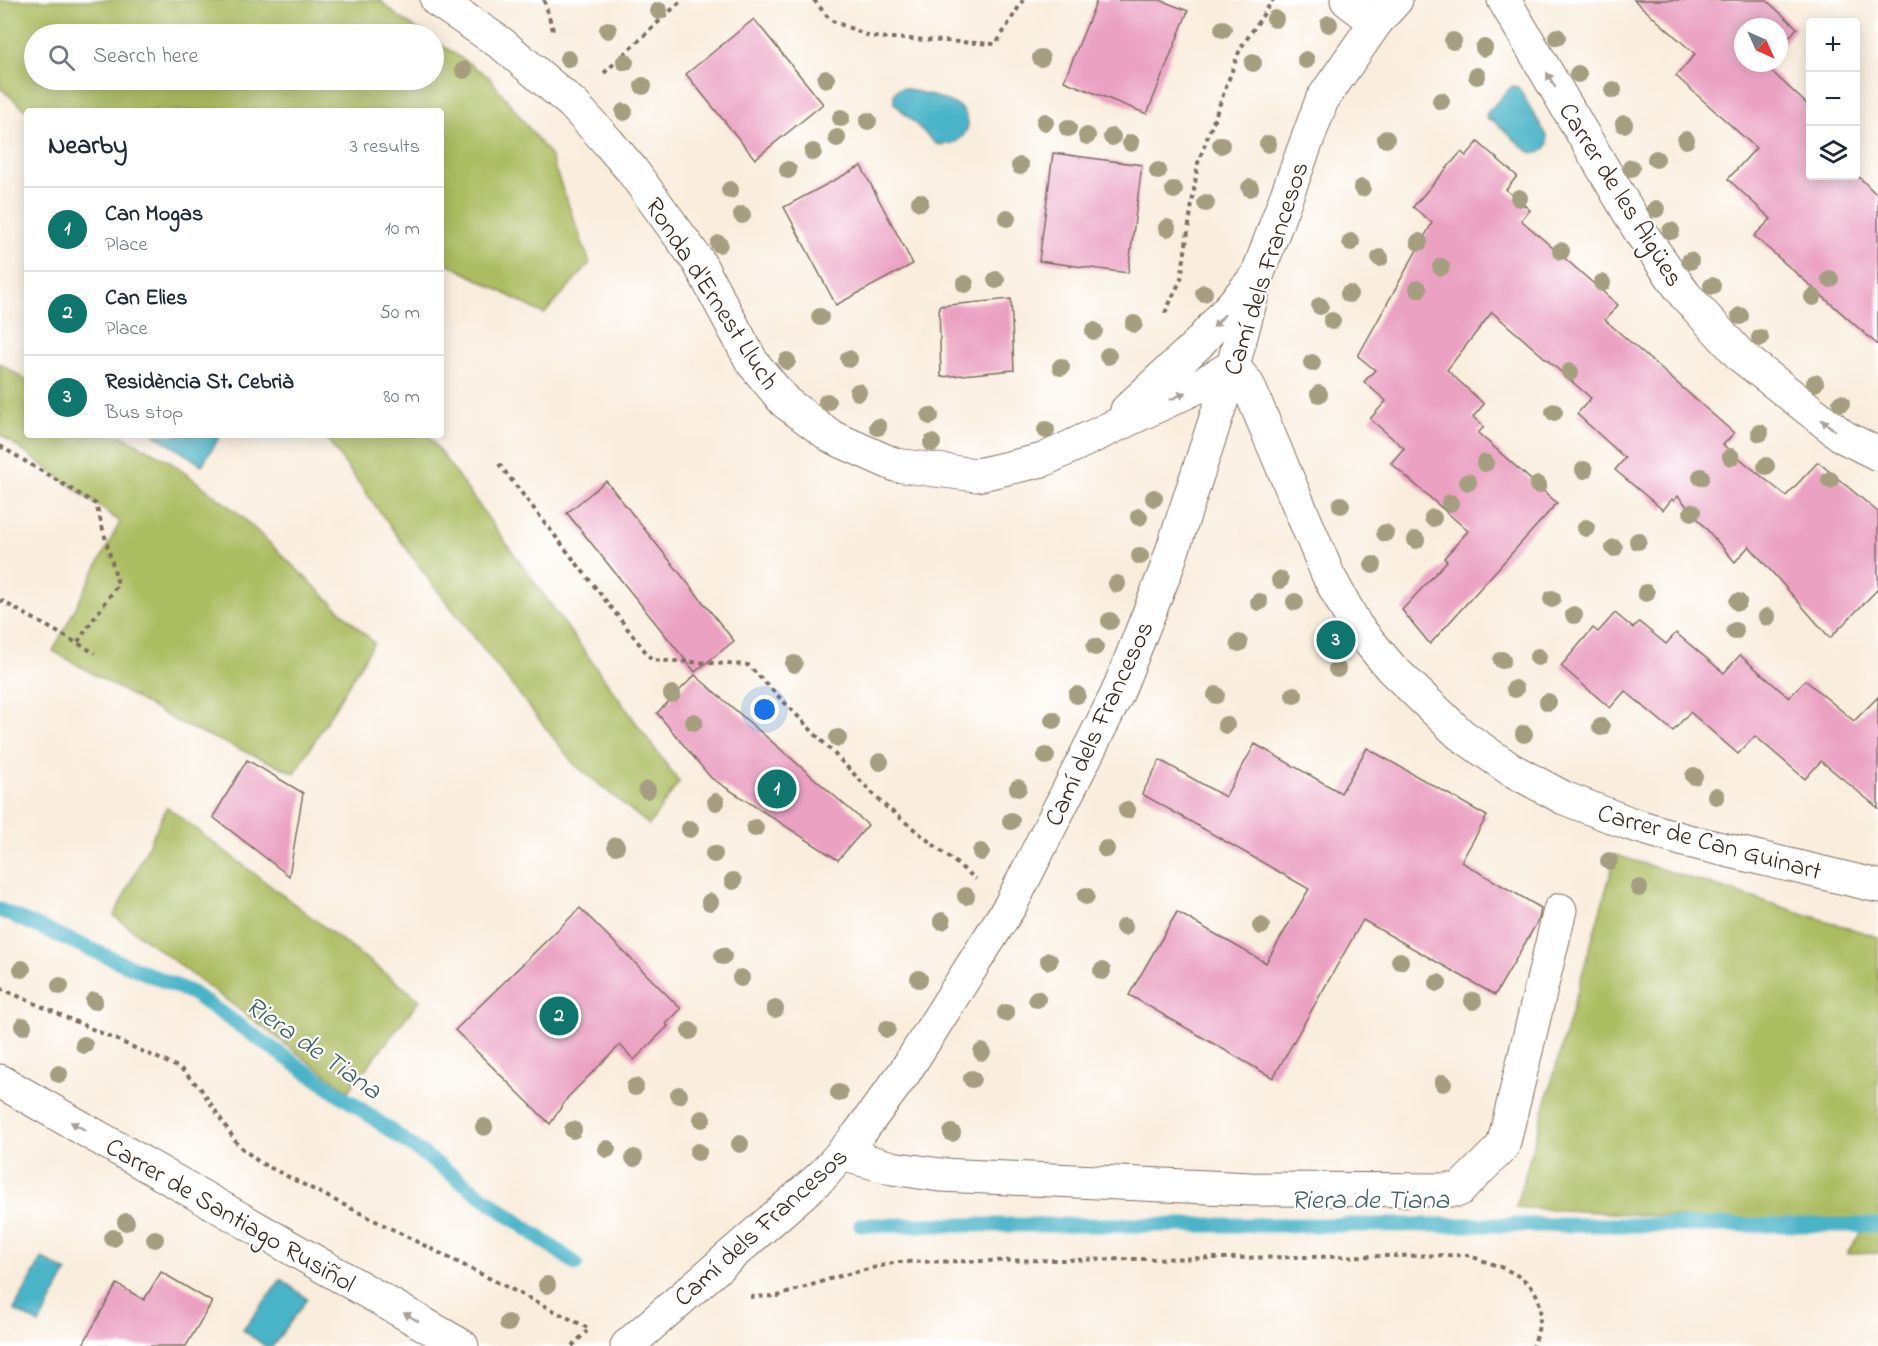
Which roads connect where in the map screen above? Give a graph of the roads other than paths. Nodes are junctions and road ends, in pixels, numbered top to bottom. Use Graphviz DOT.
graph roads {
  1 [pos="437,0"];
  2 [pos="1347,0"];
  3 [pos="1504,0"];
  4 [pos="1386,11"];
  5 [pos="1257,276"];
  6 [pos="1233,366"];
  7 [pos="1107,431"];
  8 [pos="1878,454"];
  9 [pos="1878,886"];
  10 [pos="1560,910"];
  11 [pos="0,1081"];
  12 [pos="842,1154"];
  13 [pos="628,1344"];
  14 [pos="462,1346"];
  1 -- 7 [label="street, Ronda d'Ernest Lluch"];
  2 -- 4 [label="street"];
  8 -- 3 [label="street, Carrer de les Aigües, one-way"];
  4 -- 5 [label="street, Camí dels Francesos"];
  5 -- 6 [label="street, Camí dels Francesos"];
  5 -- 7 [label="street, Ronda d'Ernest Lluch, one-way"];
  7 -- 6 [label="street, Ronda d'Ernest Lluch, one-way"];
  6 -- 9 [label="street, Carrer de Can Guinart"];
  6 -- 12 [label="street, Camí dels Francesos"];
  10 -- 12 [label="street"];
  14 -- 11 [label="street, Carrer de Santiago Rusiñol, one-way"];
  12 -- 13 [label="street, Camí dels Francesos"];
}
